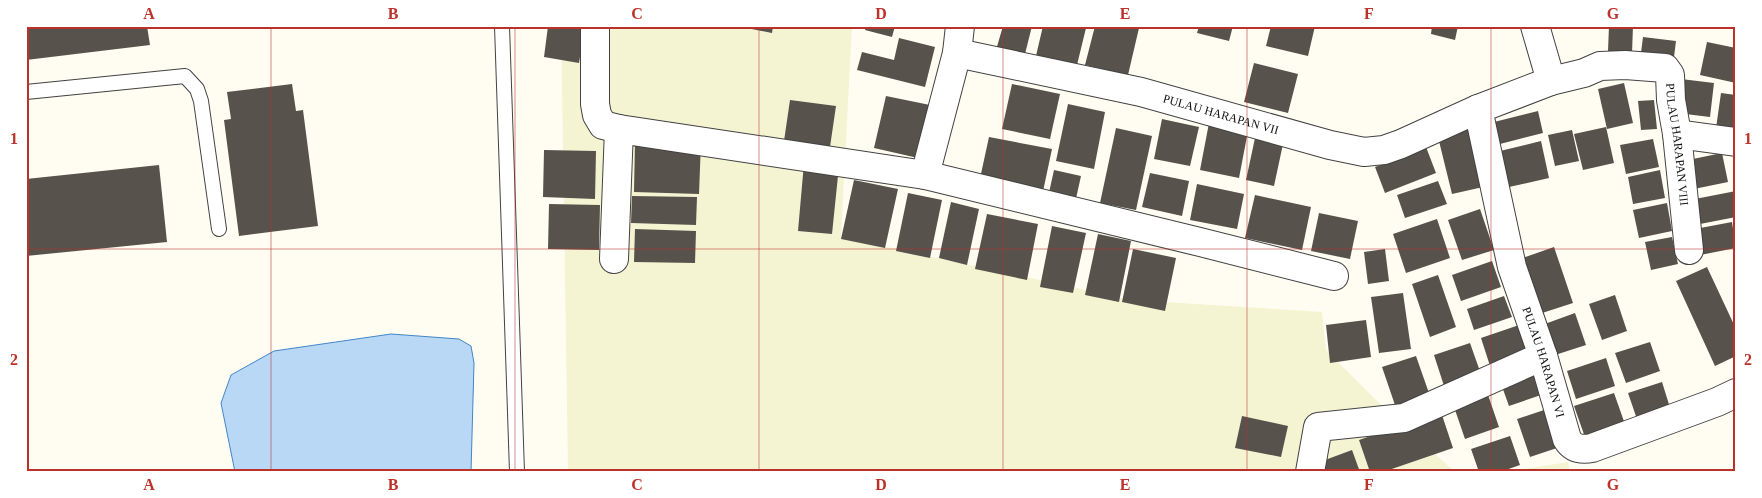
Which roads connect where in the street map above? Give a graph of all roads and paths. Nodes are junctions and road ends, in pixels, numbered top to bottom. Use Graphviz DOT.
graph roads {
  1 [pos="502,26"];
  2 [pos="595,26"];
  3 [pos="960,26"];
  4 [pos="1535,26"];
  5 [pos="957,53"];
  6 [pos="1551,81"];
  7 [pos="26,92"];
  8 [pos="1478,109"];
  9 [pos="619,129"];
  10 [pos="1677,134"];
  11 [pos="1736,142"];
  12 [pos="925,175"];
  13 [pos="219,229"];
  14 [pos="1689,250"];
  15 [pos="614,259"];
  16 [pos="1334,276"];
  17 [pos="1543,356"];
  18 [pos="1736,393"];
  19 [pos="517,472"];
  20 [pos="1310,472"];
  1 -- 19 [label="lane"];
  2 -- 9 [label="street"];
  3 -- 5 [label="street"];
  4 -- 6 [label="street"];
  5 -- 8 [label="street, PULAU HARAPAN VII"];
  5 -- 12 [label="street"];
  6 -- 8 [label="street, PULAU HARAPAN VII"];
  6 -- 10 [label="street, PULAU HARAPAN VIII"];
  7 -- 13 [label="lane"];
  8 -- 17 [label="street, PULAU HARAPAN VI"];
  9 -- 12 [label="street"];
  9 -- 15 [label="street"];
  10 -- 11 [label="street"];
  10 -- 14 [label="street, PULAU HARAPAN VIII"];
  12 -- 16 [label="street"];
  17 -- 18 [label="street, PULAU HARAPAN VI"];
  17 -- 20 [label="street"];
}
